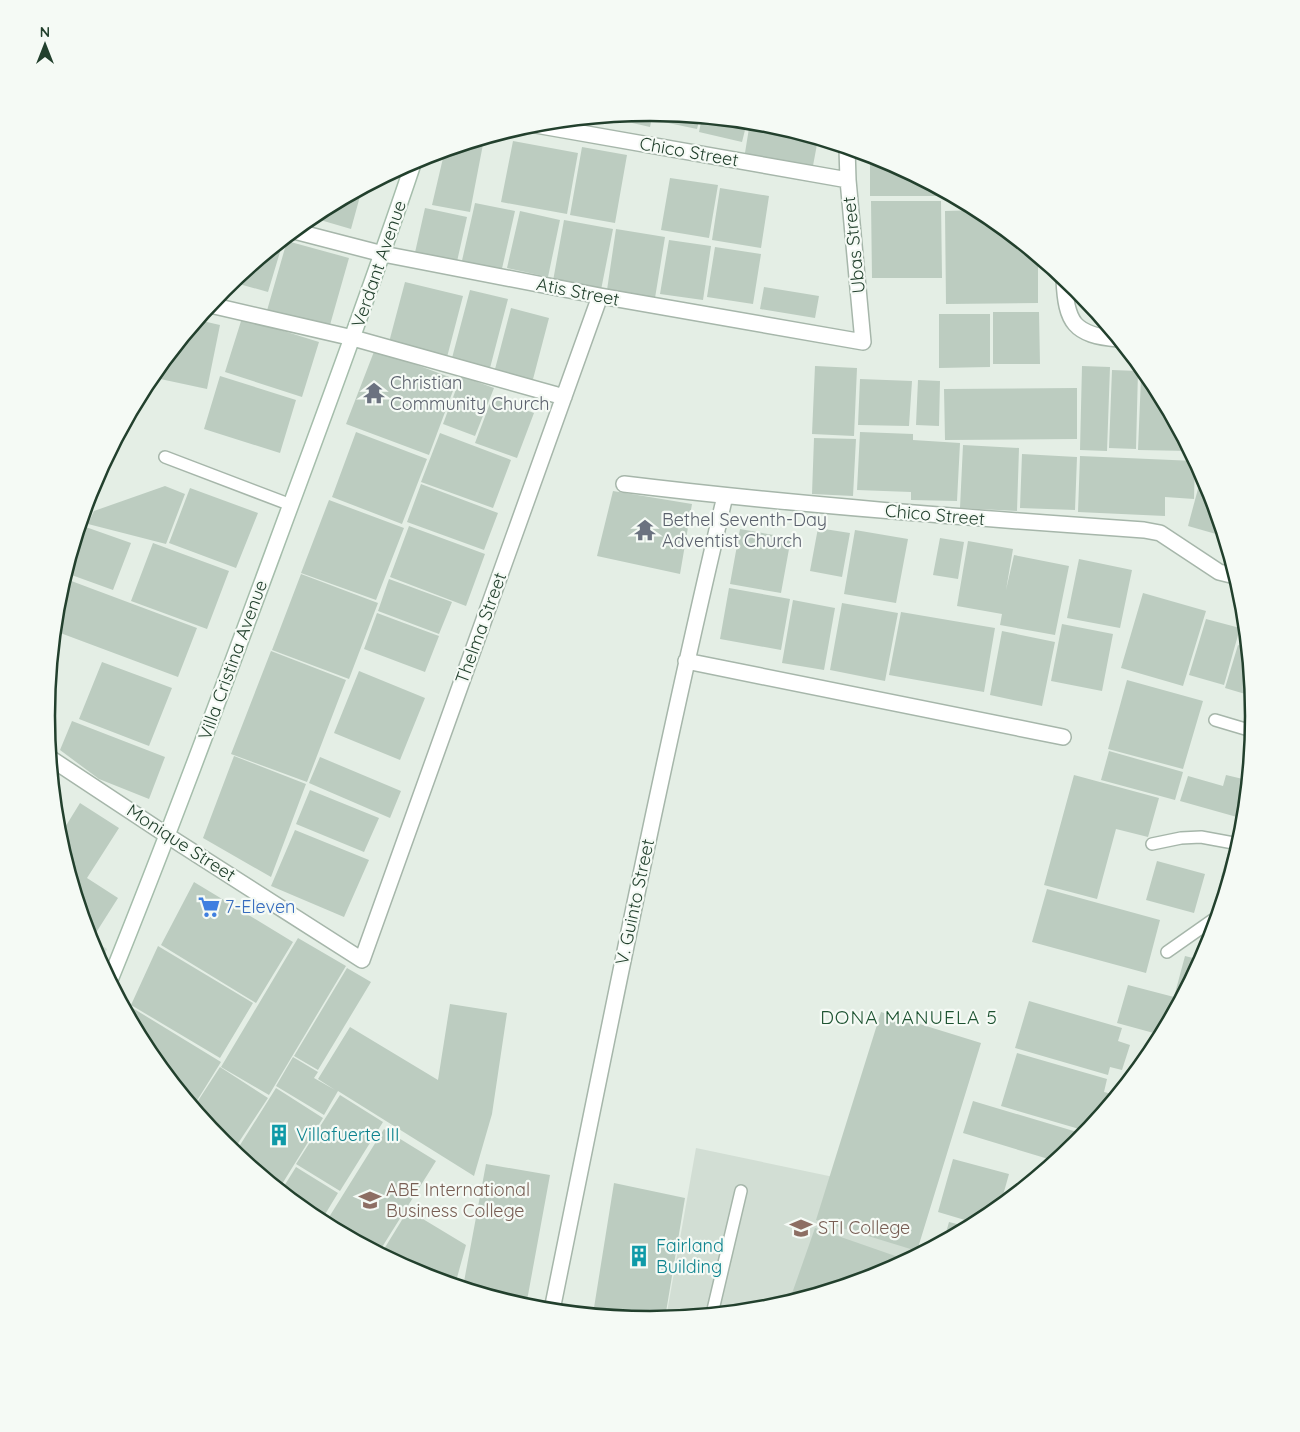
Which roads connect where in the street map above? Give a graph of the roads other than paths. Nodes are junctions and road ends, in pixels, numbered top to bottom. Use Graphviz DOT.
graph roads {
  1 [pos="556,129"];
  2 [pos="847,155"];
  3 [pos="411,171"];
  4 [pos="848,180"];
  5 [pos="303,233"];
  6 [pos="383,254"];
  7 [pos="1065,289"];
  8 [pos="600,296"];
  9 [pos="218,307"];
  10 [pos="353,338"];
  11 [pos="1109,338"];
  12 [pos="863,342"];
  13 [pos="564,397"];
  14 [pos="165,457"];
  15 [pos="624,484"];
  16 [pos="725,496"];
  17 [pos="291,505"];
  18 [pos="1228,574"];
  19 [pos="686,661"];
  20 [pos="1215,720"];
  21 [pos="1245,730"];
  22 [pos="1063,736"];
  23 [pos="57,762"];
  24 [pos="168,836"];
  25 [pos="1231,843"];
  26 [pos="1152,844"];
  27 [pos="1207,924"];
  28 [pos="1167,952"];
  29 [pos="362,960"];
  30 [pos="113,972"];
  31 [pos="741,1191"];
  32 [pos="553,1303"];
  33 [pos="714,1307"];
  1 -- 4 [label="street, Chico Street"];
  2 -- 4 [label="street, Ubas Street"];
  3 -- 6 [label="street, Verdant Avenue"];
  4 -- 12 [label="street, Ubas Street"];
  5 -- 6 [label="street, Atis Street"];
  6 -- 8 [label="street, Atis Street"];
  6 -- 10 [label="street, Verdant Avenue"];
  7 -- 11 [label="street"];
  8 -- 12 [label="street, Atis Street"];
  8 -- 13 [label="street, Thelma Street"];
  9 -- 10 [label="street"];
  10 -- 13 [label="street"];
  10 -- 17 [label="street, Villa Cristina Avenue"];
  13 -- 29 [label="street, Thelma Street"];
  14 -- 17 [label="lane"];
  15 -- 16 [label="street, Chico Street"];
  16 -- 18 [label="street, Chico Street"];
  16 -- 19 [label="street, V. Guinto Street"];
  17 -- 24 [label="street, Villa Cristina Avenue"];
  19 -- 22 [label="street"];
  19 -- 32 [label="street, V. Guinto Street"];
  20 -- 21 [label="lane"];
  23 -- 24 [label="street, Monique Street"];
  24 -- 29 [label="street, Monique Street"];
  24 -- 30 [label="street, Villa Cristina Avenue"];
  25 -- 26 [label="lane"];
  27 -- 28 [label="lane"];
  31 -- 33 [label="lane"];
}
